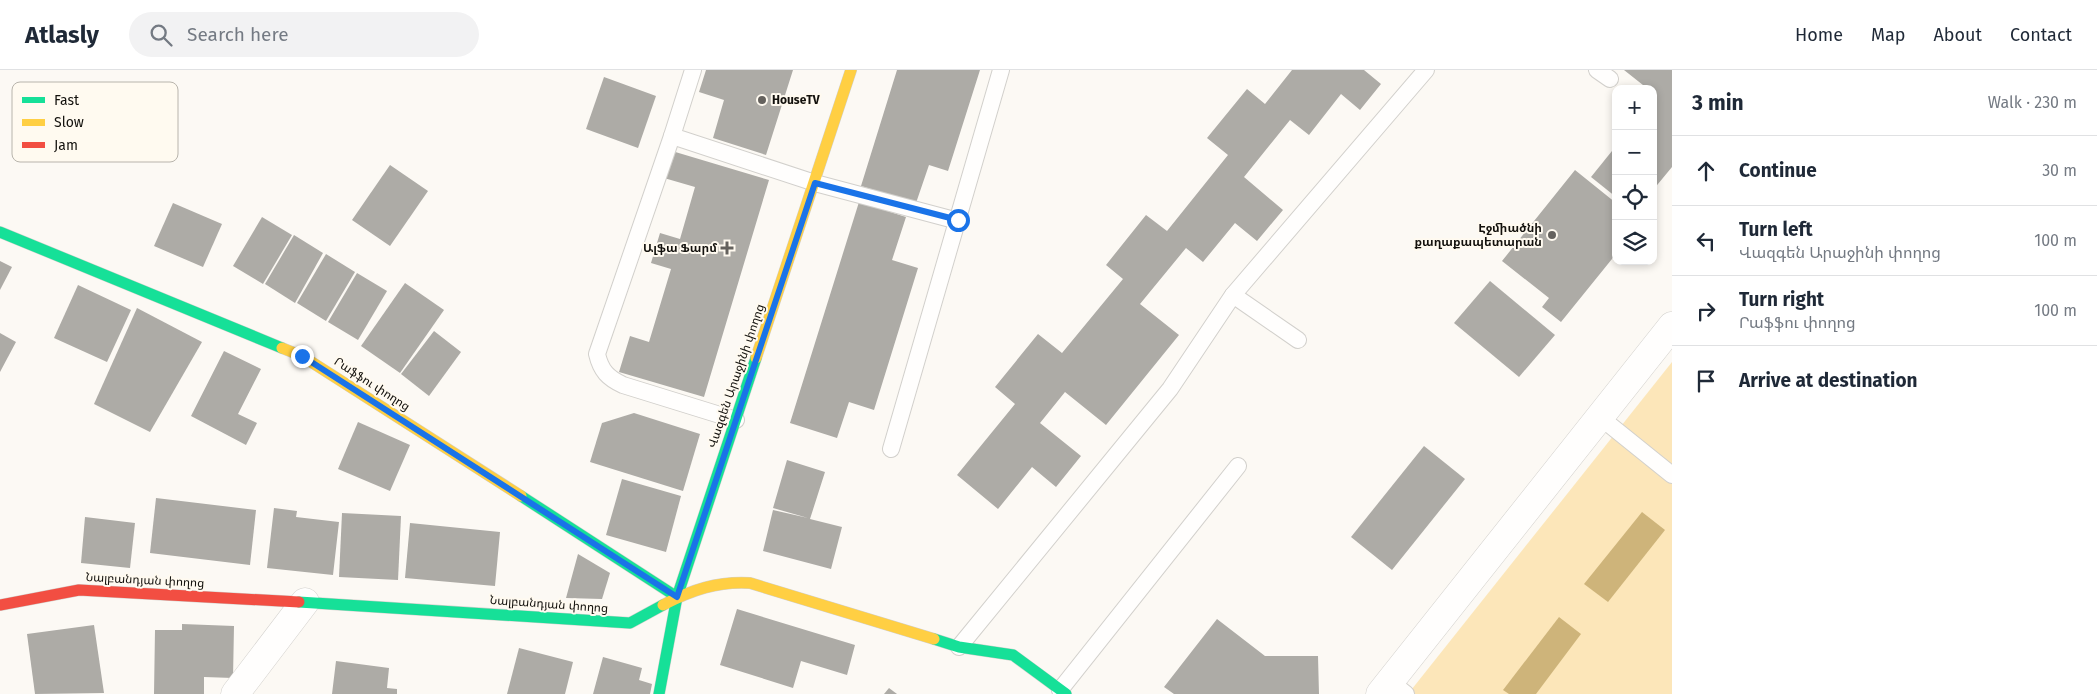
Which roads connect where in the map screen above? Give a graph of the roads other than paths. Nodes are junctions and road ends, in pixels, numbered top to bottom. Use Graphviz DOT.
graph roads {
  1 [pos="693,70"];
  2 [pos="851,70"];
  3 [pos="1001,70"];
  4 [pos="1426,70"];
  5 [pos="672,136"];
  6 [pos="815,183"];
  7 [pos="958,220"];
  8 [pos="0,232"];
  9 [pos="1233,295"];
  10 [pos="1672,326"];
  11 [pos="1298,340"];
  12 [pos="1600,417"];
  13 [pos="736,420"];
  14 [pos="891,449"];
  15 [pos="1238,466"];
  16 [pos="1672,474"];
  17 [pos="677,597"];
  18 [pos="305,602"];
  19 [pos="0,605"];
  20 [pos="959,647"];
  21 [pos="1392,690"];
  22 [pos="1063,692"];
  23 [pos="235,694"];
  24 [pos="658,694"];
  1 -- 5 [label="lane"];
  2 -- 6 [label="street, Վազգեն Արաջինի փողոց"];
  3 -- 7 [label="lane"];
  4 -- 9 [label="lane"];
  5 -- 6 [label="lane"];
  5 -- 13 [label="lane"];
  6 -- 7 [label="lane"];
  6 -- 13 [label="street, Վազգեն Արաջինի փողոց"];
  7 -- 14 [label="lane"];
  8 -- 17 [label="street, Րաֆֆու փողոց"];
  9 -- 11 [label="lane"];
  9 -- 20 [label="lane"];
  10 -- 12 [label="street"];
  12 -- 16 [label="lane"];
  12 -- 21 [label="street"];
  13 -- 17 [label="street, Վազգեն Արաջինի փողոց"];
  15 -- 22 [label="lane"];
  17 -- 18 [label="street, Նալբանդյան փողոց"];
  17 -- 20 [label="street, Նալբանդյան փողոց"];
  17 -- 24 [label="street, Վազգեն Արաջինի փողոց"];
  18 -- 19 [label="street, Նալբանդյան փողոց"];
  18 -- 23 [label="street"];
  20 -- 22 [label="street, Նալբանդյան փողոց"];
}
